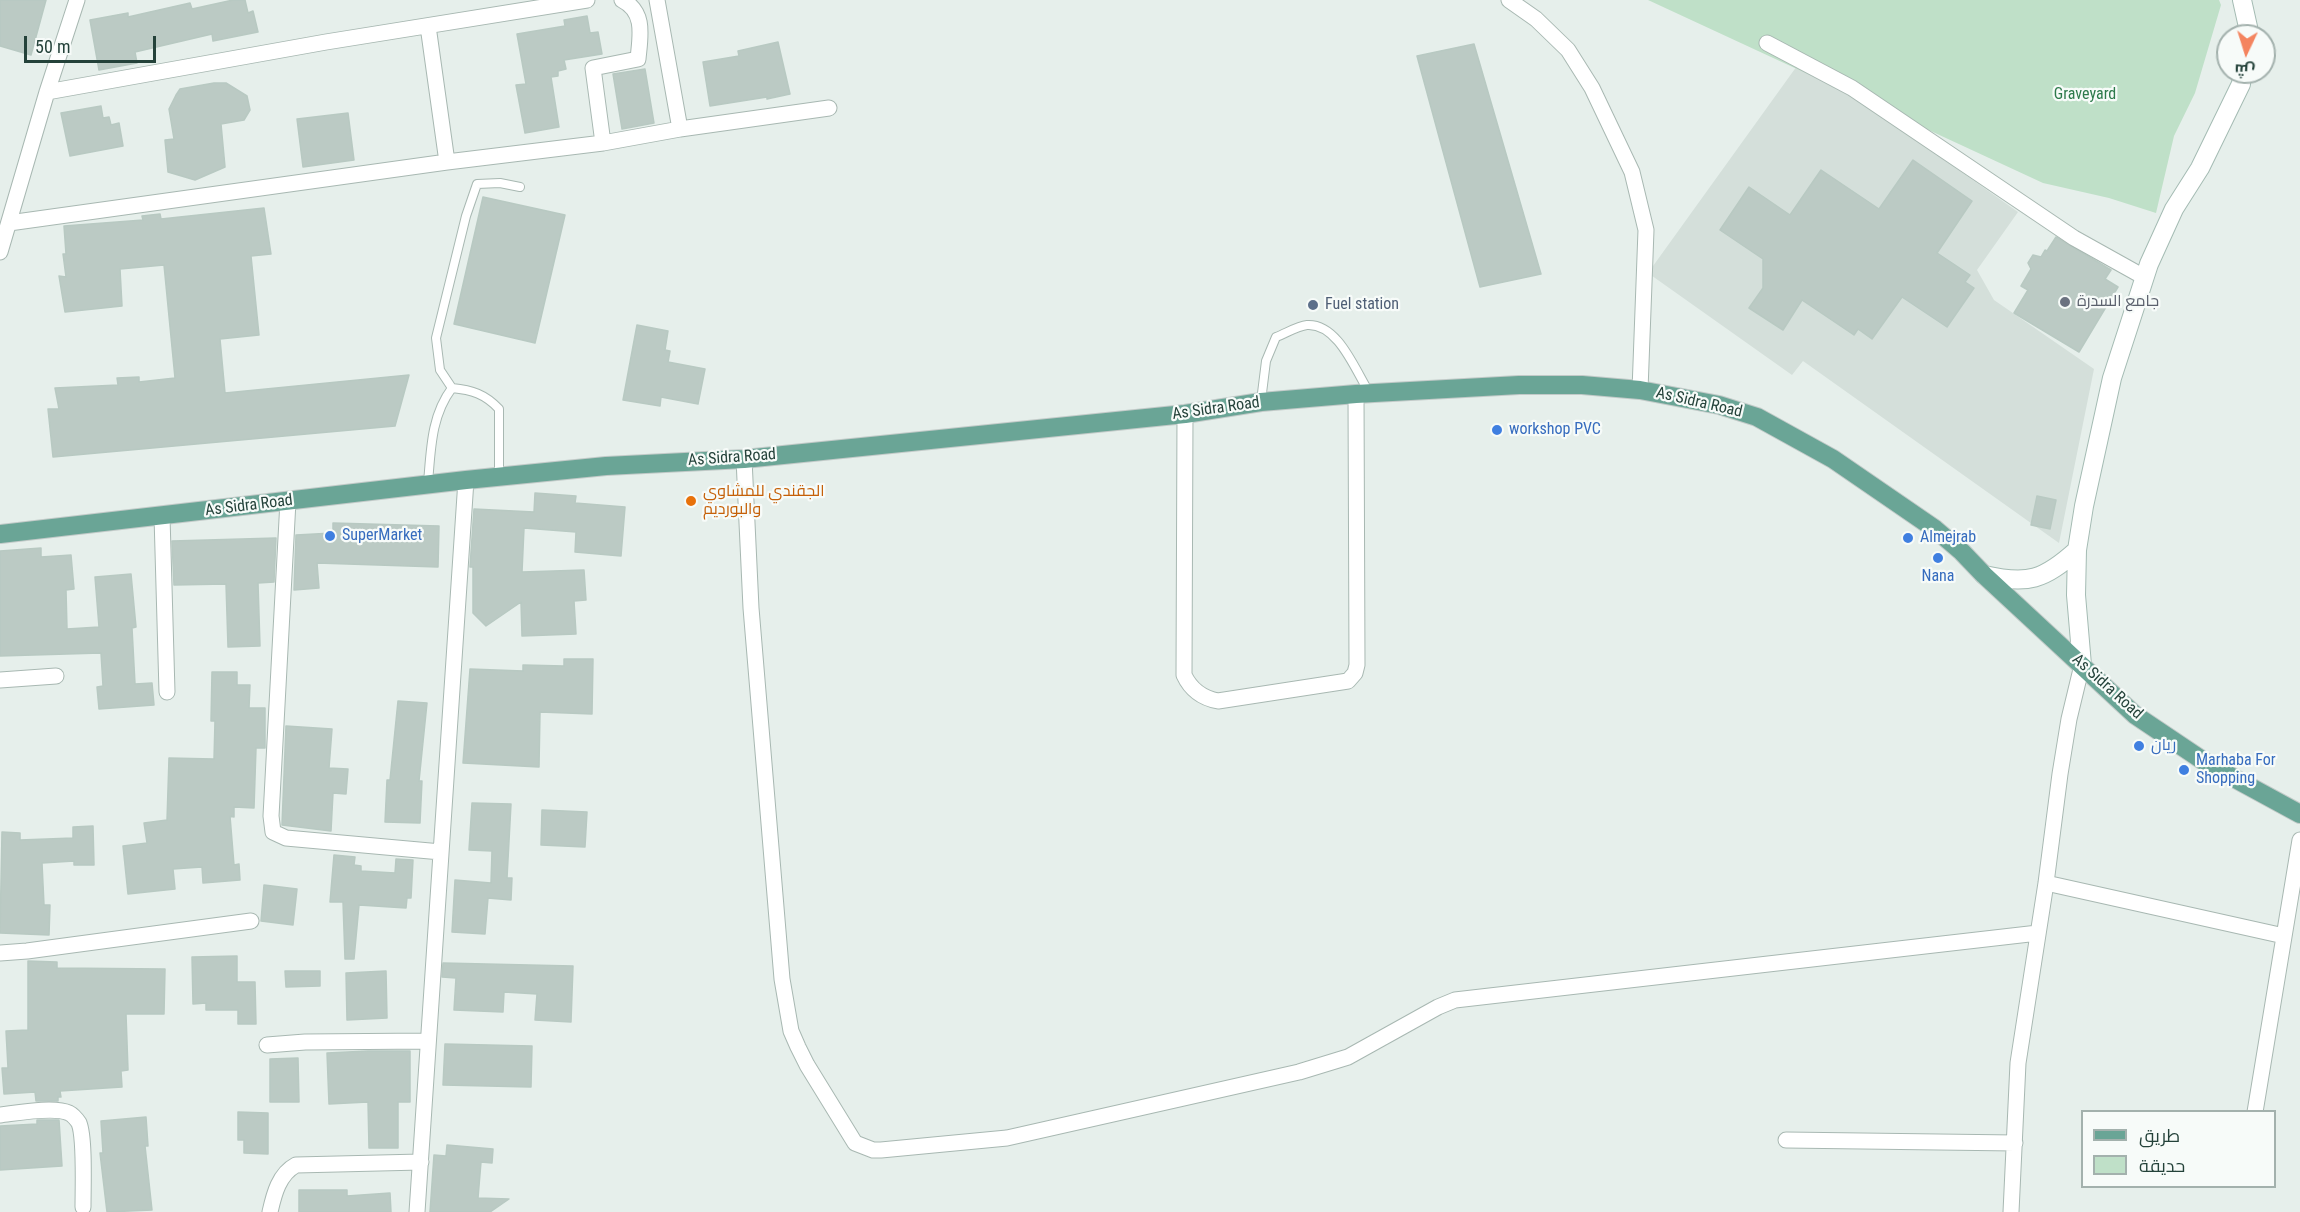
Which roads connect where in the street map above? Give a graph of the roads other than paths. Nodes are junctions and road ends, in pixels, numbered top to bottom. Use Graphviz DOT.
graph roads {
  1 [pos="77,0"];
  2 [pos="587,0"];
  3 [pos="622,0"];
  4 [pos="657,0"];
  5 [pos="1509,0"];
  6 [pos="2242,0"];
  7 [pos="2246,24"];
  8 [pos="428,26"];
  9 [pos="1767,44"];
  10 [pos="2241,84"];
  11 [pos="47,92"];
  12 [pos="829,108"];
  13 [pos="680,129"];
  14 [pos="603,143"];
  15 [pos="447,162"];
  16 [pos="520,188"];
  17 [pos="9,223"];
  18 [pos="0,252"];
  19 [pos="2144,278"];
  20 [pos="452,388"];
  21 [pos="1640,390"];
  22 [pos="1363,393"];
  23 [pos="1261,402"];
  24 [pos="1185,414"];
  25 [pos="744,459"];
  26 [pos="499,477"];
  27 [pos="466,480"];
  28 [pos="428,484"];
  29 [pos="288,501"];
  30 [pos="162,516"];
  31 [pos="0,534"];
  32 [pos="2077,550"];
  33 [pos="1984,575"];
  34 [pos="2082,665"];
  35 [pos="56,676"];
  36 [pos="0,680"];
  37 [pos="167,692"];
  38 [pos="2300,814"];
  39 [pos="2300,840"];
  40 [pos="441,852"];
  41 [pos="2046,883"];
  42 [pos="250,921"];
  43 [pos="2038,933"];
  44 [pos="2284,936"];
  45 [pos="0,953"];
  46 [pos="428,1041"];
  47 [pos="267,1045"];
  48 [pos="2254,1110"];
  49 [pos="0,1115"];
  50 [pos="1786,1140"];
  51 [pos="2014,1143"];
  52 [pos="421,1162"];
  53 [pos="83,1207"];
  54 [pos="270,1212"];
  55 [pos="417,1212"];
  56 [pos="2011,1212"];
  1 -- 11 [label="street"];
  2 -- 8 [label="street"];
  3 -- 14 [label="street"];
  4 -- 13 [label="street"];
  5 -- 21 [label="street"];
  6 -- 7 [label="street"];
  8 -- 11 [label="street"];
  8 -- 15 [label="street"];
  9 -- 19 [label="street"];
  10 -- 19 [label="street"];
  11 -- 17 [label="street"];
  12 -- 13 [label="street"];
  13 -- 14 [label="street"];
  14 -- 15 [label="street"];
  15 -- 17 [label="street"];
  16 -- 20 [label="lane"];
  17 -- 18 [label="street"];
  19 -- 32 [label="street"];
  20 -- 26 [label="lane"];
  20 -- 28 [label="lane"];
  21 -- 22 [label="main road, As Sidra Road"];
  21 -- 33 [label="main road, As Sidra Road"];
  22 -- 23 [label="main road, As Sidra Road"];
  22 -- 23 [label="lane"];
  22 -- 24 [label="street"];
  23 -- 24 [label="main road, As Sidra Road"];
  24 -- 25 [label="main road, As Sidra Road"];
  25 -- 26 [label="main road, As Sidra Road"];
  25 -- 43 [label="street"];
  26 -- 27 [label="main road, As Sidra Road"];
  27 -- 28 [label="main road, As Sidra Road"];
  27 -- 40 [label="street"];
  28 -- 29 [label="main road, As Sidra Road"];
  29 -- 30 [label="main road, As Sidra Road"];
  29 -- 40 [label="street"];
  30 -- 31 [label="main road, As Sidra Road"];
  30 -- 37 [label="street"];
  32 -- 33 [label="street"];
  32 -- 34 [label="street"];
  33 -- 34 [label="main road, As Sidra Road"];
  34 -- 38 [label="main road, As Sidra Road"];
  34 -- 41 [label="street"];
  35 -- 36 [label="street"];
  39 -- 44 [label="street"];
  40 -- 46 [label="street"];
  41 -- 43 [label="street"];
  41 -- 44 [label="street"];
  42 -- 45 [label="street"];
  43 -- 51 [label="street"];
  44 -- 48 [label="street"];
  46 -- 47 [label="street"];
  46 -- 52 [label="street"];
  49 -- 53 [label="street"];
  50 -- 51 [label="street"];
  51 -- 56 [label="street"];
  52 -- 54 [label="street"];
  52 -- 55 [label="street"];
}
